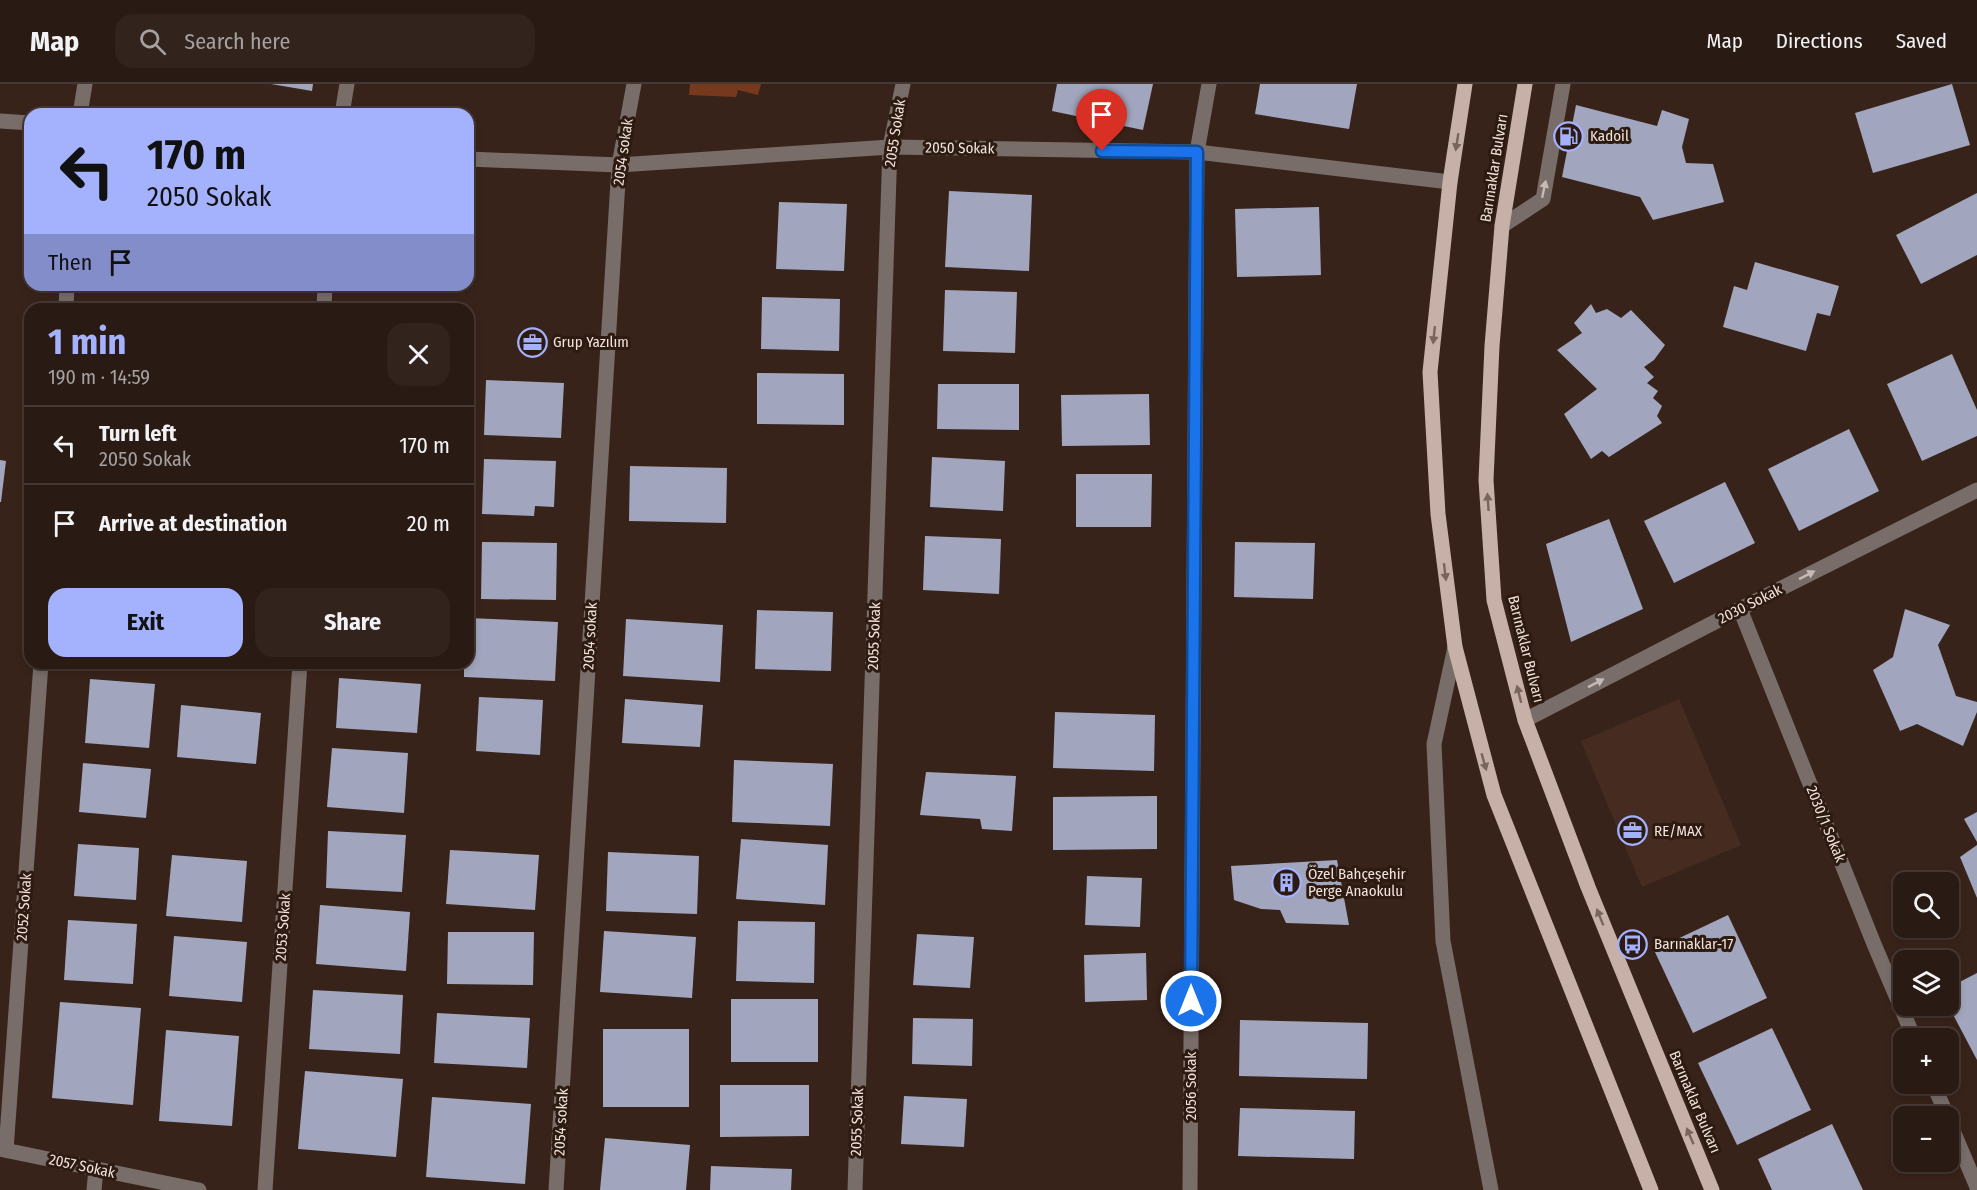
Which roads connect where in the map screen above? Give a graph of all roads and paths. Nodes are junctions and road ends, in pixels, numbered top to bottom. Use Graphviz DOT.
graph roads {
  1 [pos="85,84"];
  2 [pos="347,84"];
  3 [pos="634,84"];
  4 [pos="903,84"];
  5 [pos="1209,84"];
  6 [pos="1465,84"];
  7 [pos="1524,84"];
  8 [pos="1563,84"];
  9 [pos="81,108"];
  10 [pos="343,108"];
  11 [pos="0,121"];
  12 [pos="24,123"];
  13 [pos="890,147"];
  14 [pos="1197,152"];
  15 [pos="474,159"];
  16 [pos="619,165"];
  17 [pos="1450,182"];
  18 [pos="1502,226"];
  19 [pos="1977,490"];
  20 [pos="1740,609"];
  21 [pos="1455,647"];
  22 [pos="41,669"];
  23 [pos="300,669"];
  24 [pos="1525,720"];
  25 [pos="1910,1028"];
  26 [pos="1959,1144"];
  27 [pos="3,1150"];
  28 [pos="96,1169"];
  29 [pos="1977,1186"];
  30 [pos="94,1190"];
  31 [pos="199,1190"];
  32 [pos="265,1190"];
  33 [pos="556,1190"];
  34 [pos="855,1190"];
  35 [pos="1190,1190"];
  36 [pos="1491,1190"];
  37 [pos="1651,1190"];
  38 [pos="1712,1190"];
  1 -- 9 [label="street"];
  2 -- 10 [label="street"];
  3 -- 16 [label="street, 2054 sokak"];
  4 -- 13 [label="street, 2055 Sokak"];
  5 -- 14 [label="street, 2056 Sokak"];
  6 -- 17 [label="main road, one-way"];
  7 -- 18 [label="main road, Barınaklar Bulvarı"];
  18 -- 8 [label="street, one-way"];
  11 -- 12 [label="street"];
  13 -- 14 [label="street, 2050 Sokak"];
  13 -- 16 [label="street, 2050 Sokak"];
  13 -- 34 [label="street, 2055 Sokak"];
  14 -- 17 [label="street, 2050 Sokak"];
  14 -- 35 [label="street, 2056 Sokak"];
  15 -- 16 [label="street, 2050 Sokak"];
  16 -- 33 [label="street, 2054 sokak"];
  17 -- 21 [label="main road, one-way"];
  24 -- 18 [label="main road, Barınaklar Bulvarı, one-way"];
  20 -- 19 [label="street, 2030 Sokak, one-way"];
  24 -- 20 [label="street, 2030 Sokak, one-way"];
  20 -- 25 [label="street, 2030/1 Sokak"];
  21 -- 36 [label="street"];
  21 -- 37 [label="main road, one-way"];
  22 -- 27 [label="street, 2052 Sokak"];
  23 -- 32 [label="street, 2053 Sokak"];
  38 -- 24 [label="main road, Barınaklar Bulvarı, one-way"];
  26 -- 29 [label="street"];
  27 -- 28 [label="street, 2057 Sokak"];
  28 -- 30 [label="street"];
  28 -- 31 [label="street, 2057 Sokak"];
}
